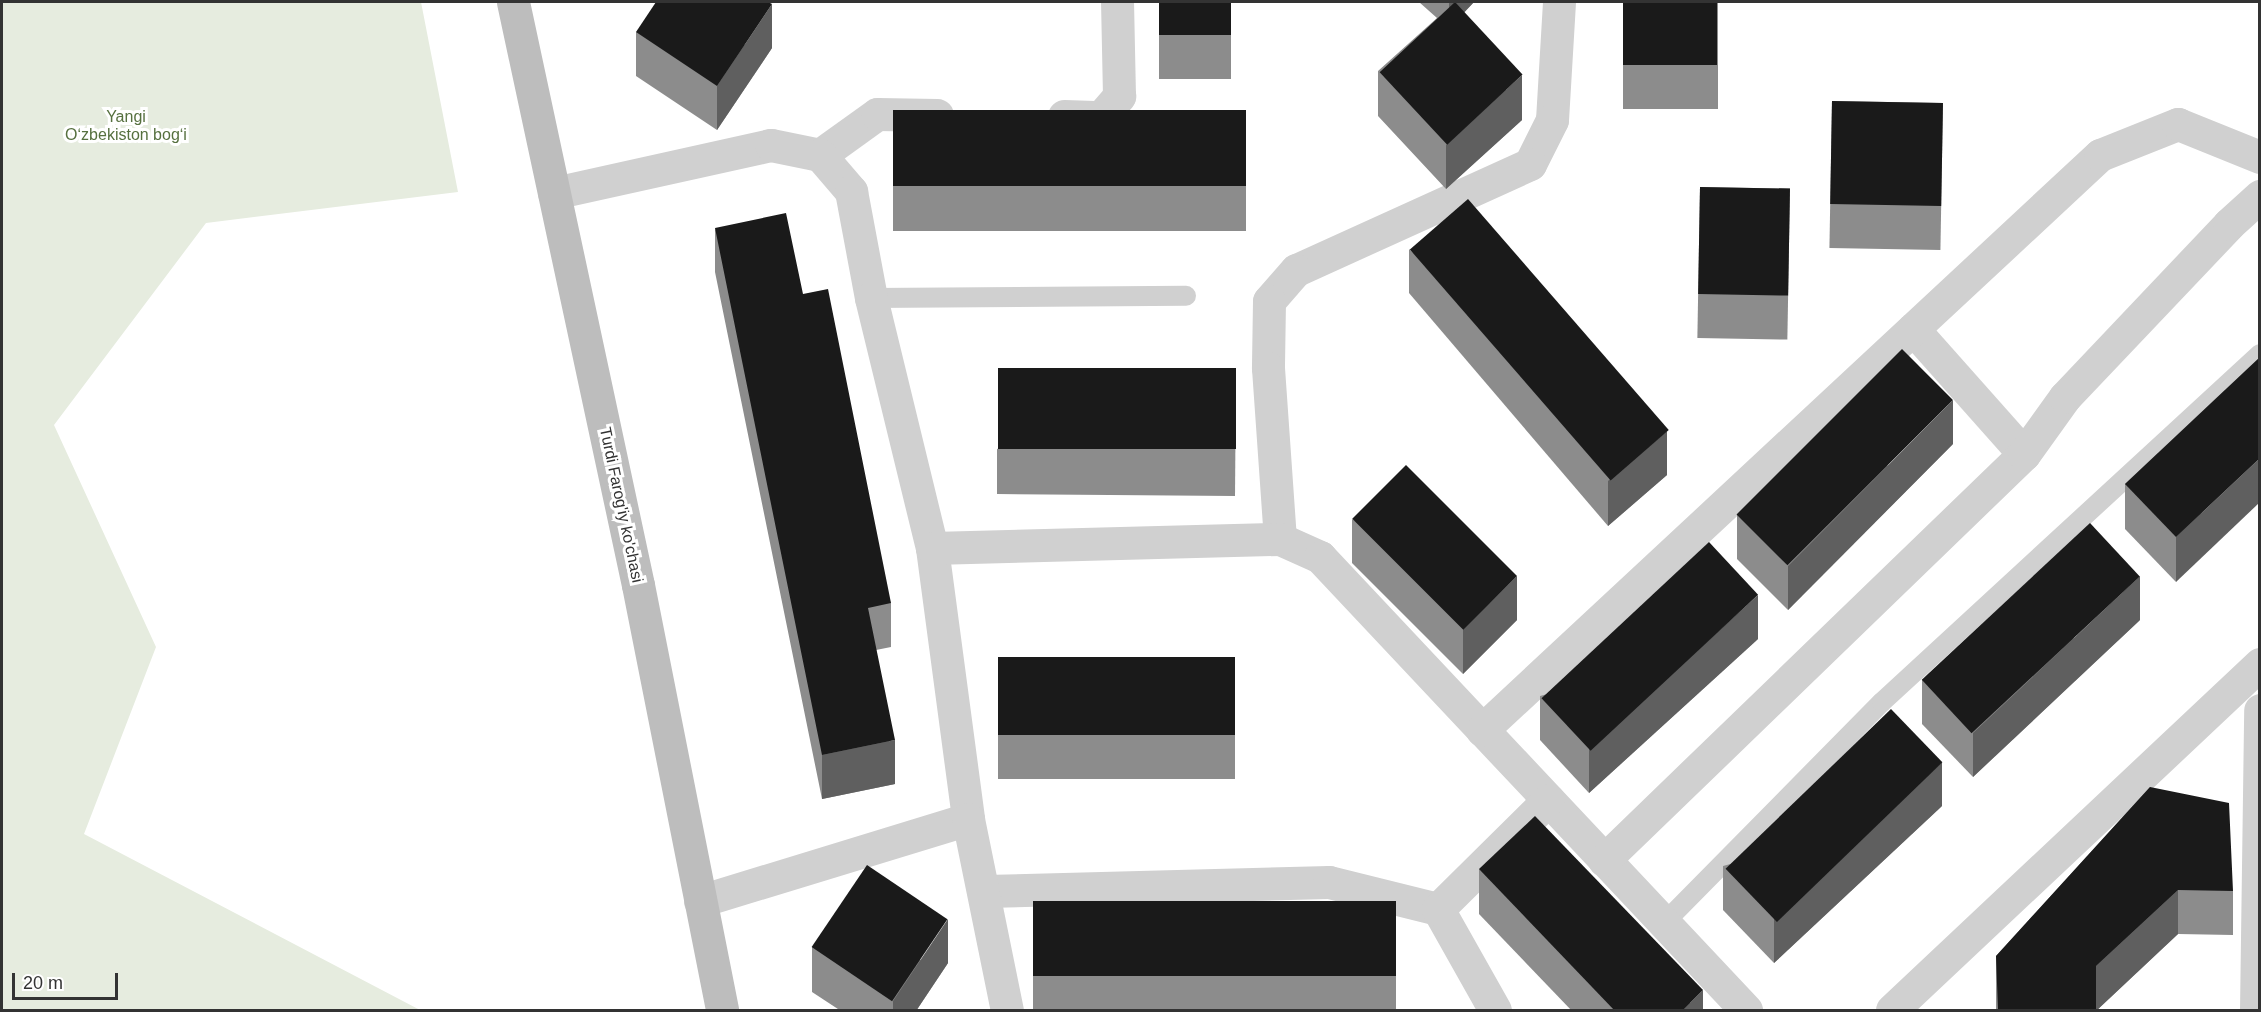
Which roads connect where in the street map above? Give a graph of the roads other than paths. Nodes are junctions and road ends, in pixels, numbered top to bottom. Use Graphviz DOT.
graph roads {
  1 [pos="513,2"];
  2 [pos="1117,2"];
  3 [pos="1559,2"];
  4 [pos="972,115"];
  5 [pos="1030,116"];
  6 [pos="820,155"];
  7 [pos="2259,157"];
  8 [pos="554,193"];
  9 [pos="2259,196"];
  10 [pos="1186,296"];
  11 [pos="870,298"];
  12 [pos="1913,329"];
  13 [pos="2259,354"];
  14 [pos="2024,454"];
  15 [pos="1280,538"];
  16 [pos="932,548"];
  17 [pos="2259,664"];
  18 [pos="2259,710"];
  19 [pos="1482,730"];
  20 [pos="1548,800"];
  21 [pos="968,819"];
  22 [pos="1604,860"];
  23 [pos="985,891"];
  24 [pos="700,901"];
  25 [pos="1438,909"];
  26 [pos="1664,923"];
  27 [pos="722,1011"];
  28 [pos="1007,1011"];
  29 [pos="1495,1011"];
  30 [pos="1746,1011"];
  31 [pos="1892,1011"];
  32 [pos="2256,1011"];
  1 -- 8 [label="main road, Turdi Farog'iy ko'chasi"];
  2 -- 5 [label="street"];
  3 -- 15 [label="street"];
  4 -- 6 [label="street"];
  6 -- 8 [label="street"];
  6 -- 11 [label="street"];
  7 -- 12 [label="street"];
  8 -- 24 [label="main road, Turdi Farog'iy ko'chasi"];
  9 -- 14 [label="street"];
  10 -- 11 [label="lane"];
  11 -- 16 [label="street"];
  12 -- 14 [label="street"];
  12 -- 19 [label="street"];
  13 -- 26 [label="lane"];
  14 -- 22 [label="street"];
  15 -- 16 [label="street"];
  15 -- 19 [label="street"];
  16 -- 21 [label="street"];
  17 -- 31 [label="street"];
  18 -- 32 [label="street"];
  19 -- 20 [label="street"];
  20 -- 22 [label="street"];
  20 -- 25 [label="street"];
  21 -- 23 [label="street"];
  21 -- 24 [label="street"];
  22 -- 26 [label="street"];
  23 -- 25 [label="street"];
  23 -- 28 [label="street"];
  24 -- 27 [label="main road, Turdi Farog'iy ko'chasi"];
  25 -- 29 [label="street"];
  26 -- 30 [label="street"];
}
